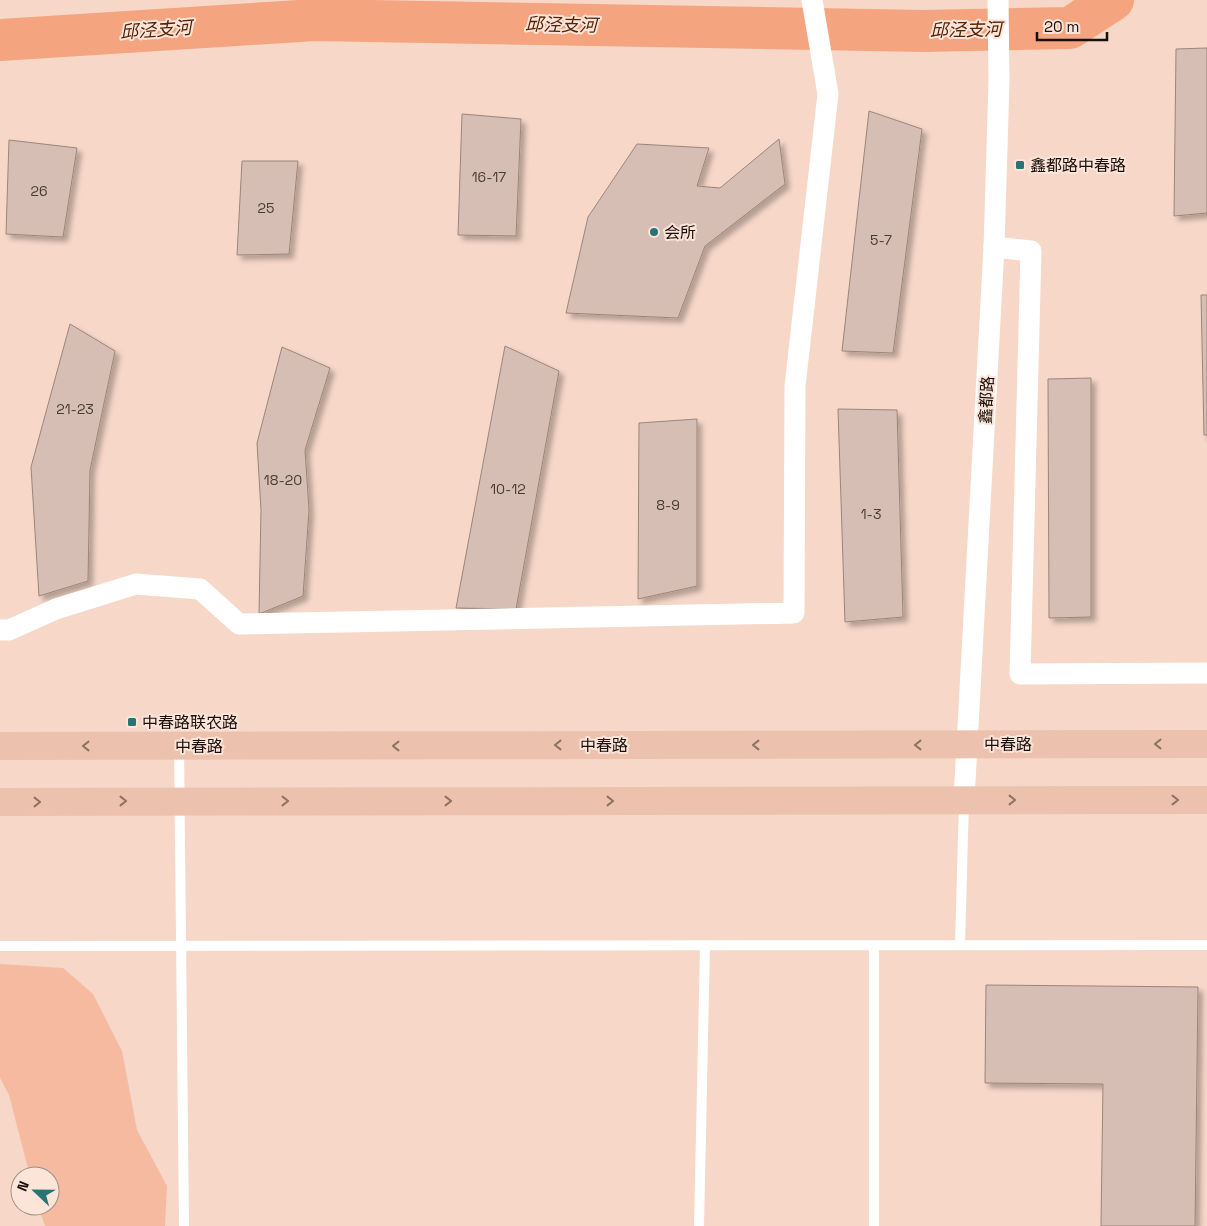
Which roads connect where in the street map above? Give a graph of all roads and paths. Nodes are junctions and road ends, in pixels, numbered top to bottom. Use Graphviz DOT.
graph roads {
  1 [pos="812,0"];
  2 [pos="998,0"];
  3 [pos="994,247"];
  4 [pos="0,630"];
  5 [pos="1207,673"];
  6 [pos="967,744"];
  7 [pos="1207,744"];
  8 [pos="0,746"];
  9 [pos="179,746"];
  10 [pos="964,800"];
  11 [pos="1207,800"];
  12 [pos="0,802"];
  13 [pos="179,802"];
  14 [pos="960,945"];
  15 [pos="1207,945"];
  16 [pos="0,946"];
  17 [pos="181,946"];
  18 [pos="705,946"];
  19 [pos="874,946"];
  20 [pos="184,1226"];
  21 [pos="699,1226"];
  22 [pos="874,1226"];
  1 -- 4 [label="street"];
  2 -- 3 [label="street, 鑫都路"];
  3 -- 5 [label="street"];
  3 -- 6 [label="street, 鑫都路"];
  7 -- 6 [label="main road, 中春路, one-way"];
  6 -- 9 [label="main road, 中春路, one-way"];
  6 -- 10 [label="street, 鑫都路"];
  9 -- 8 [label="main road, 中春路, one-way"];
  9 -- 13 [label="lane"];
  10 -- 11 [label="main road, one-way"];
  13 -- 10 [label="main road, one-way"];
  10 -- 14 [label="lane"];
  12 -- 13 [label="main road, one-way"];
  13 -- 17 [label="lane"];
  14 -- 15 [label="lane"];
  14 -- 19 [label="lane"];
  16 -- 17 [label="lane"];
  17 -- 18 [label="lane"];
  17 -- 20 [label="lane"];
  18 -- 19 [label="lane"];
  18 -- 21 [label="lane"];
  19 -- 22 [label="lane"];
}
